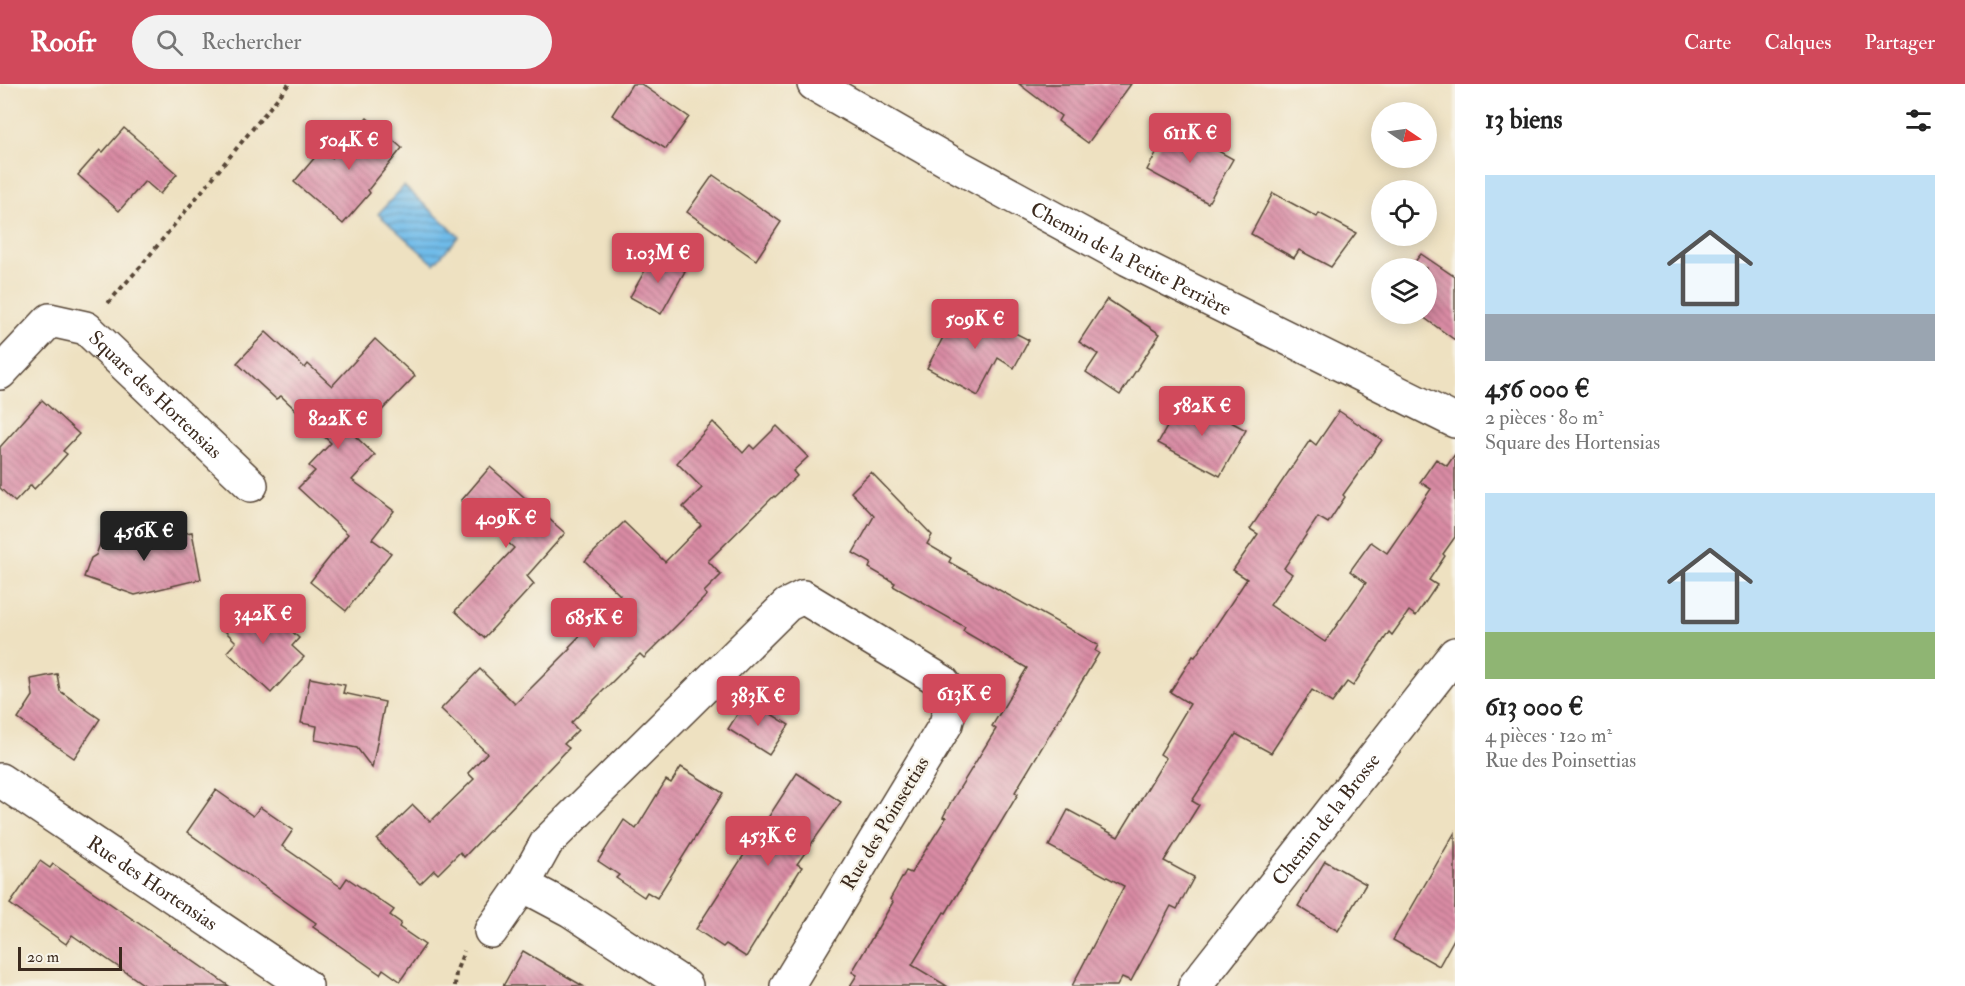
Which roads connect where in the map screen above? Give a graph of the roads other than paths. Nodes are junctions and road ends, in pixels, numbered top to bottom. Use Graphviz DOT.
graph roads {
  1 [pos="814,84"];
  2 [pos="0,373"];
  3 [pos="1455,421"];
  4 [pos="251,485"];
  5 [pos="1455,654"];
  6 [pos="0,780"];
  7 [pos="523,885"];
  8 [pos="491,930"];
  9 [pos="306,986"];
  10 [pos="686,986"];
  11 [pos="787,986"];
  12 [pos="1195,986"];
  1 -- 3 [label="street, Chemin de la Petite Perrière"];
  2 -- 4 [label="street, Square des Hortensias"];
  5 -- 12 [label="street, Chemin de la Brosse"];
  6 -- 9 [label="street, Rue des Hortensias"];
  7 -- 8 [label="street, Rue des Poinsettias"];
  7 -- 10 [label="street"];
  7 -- 11 [label="street, Rue des Poinsettias"];
}
